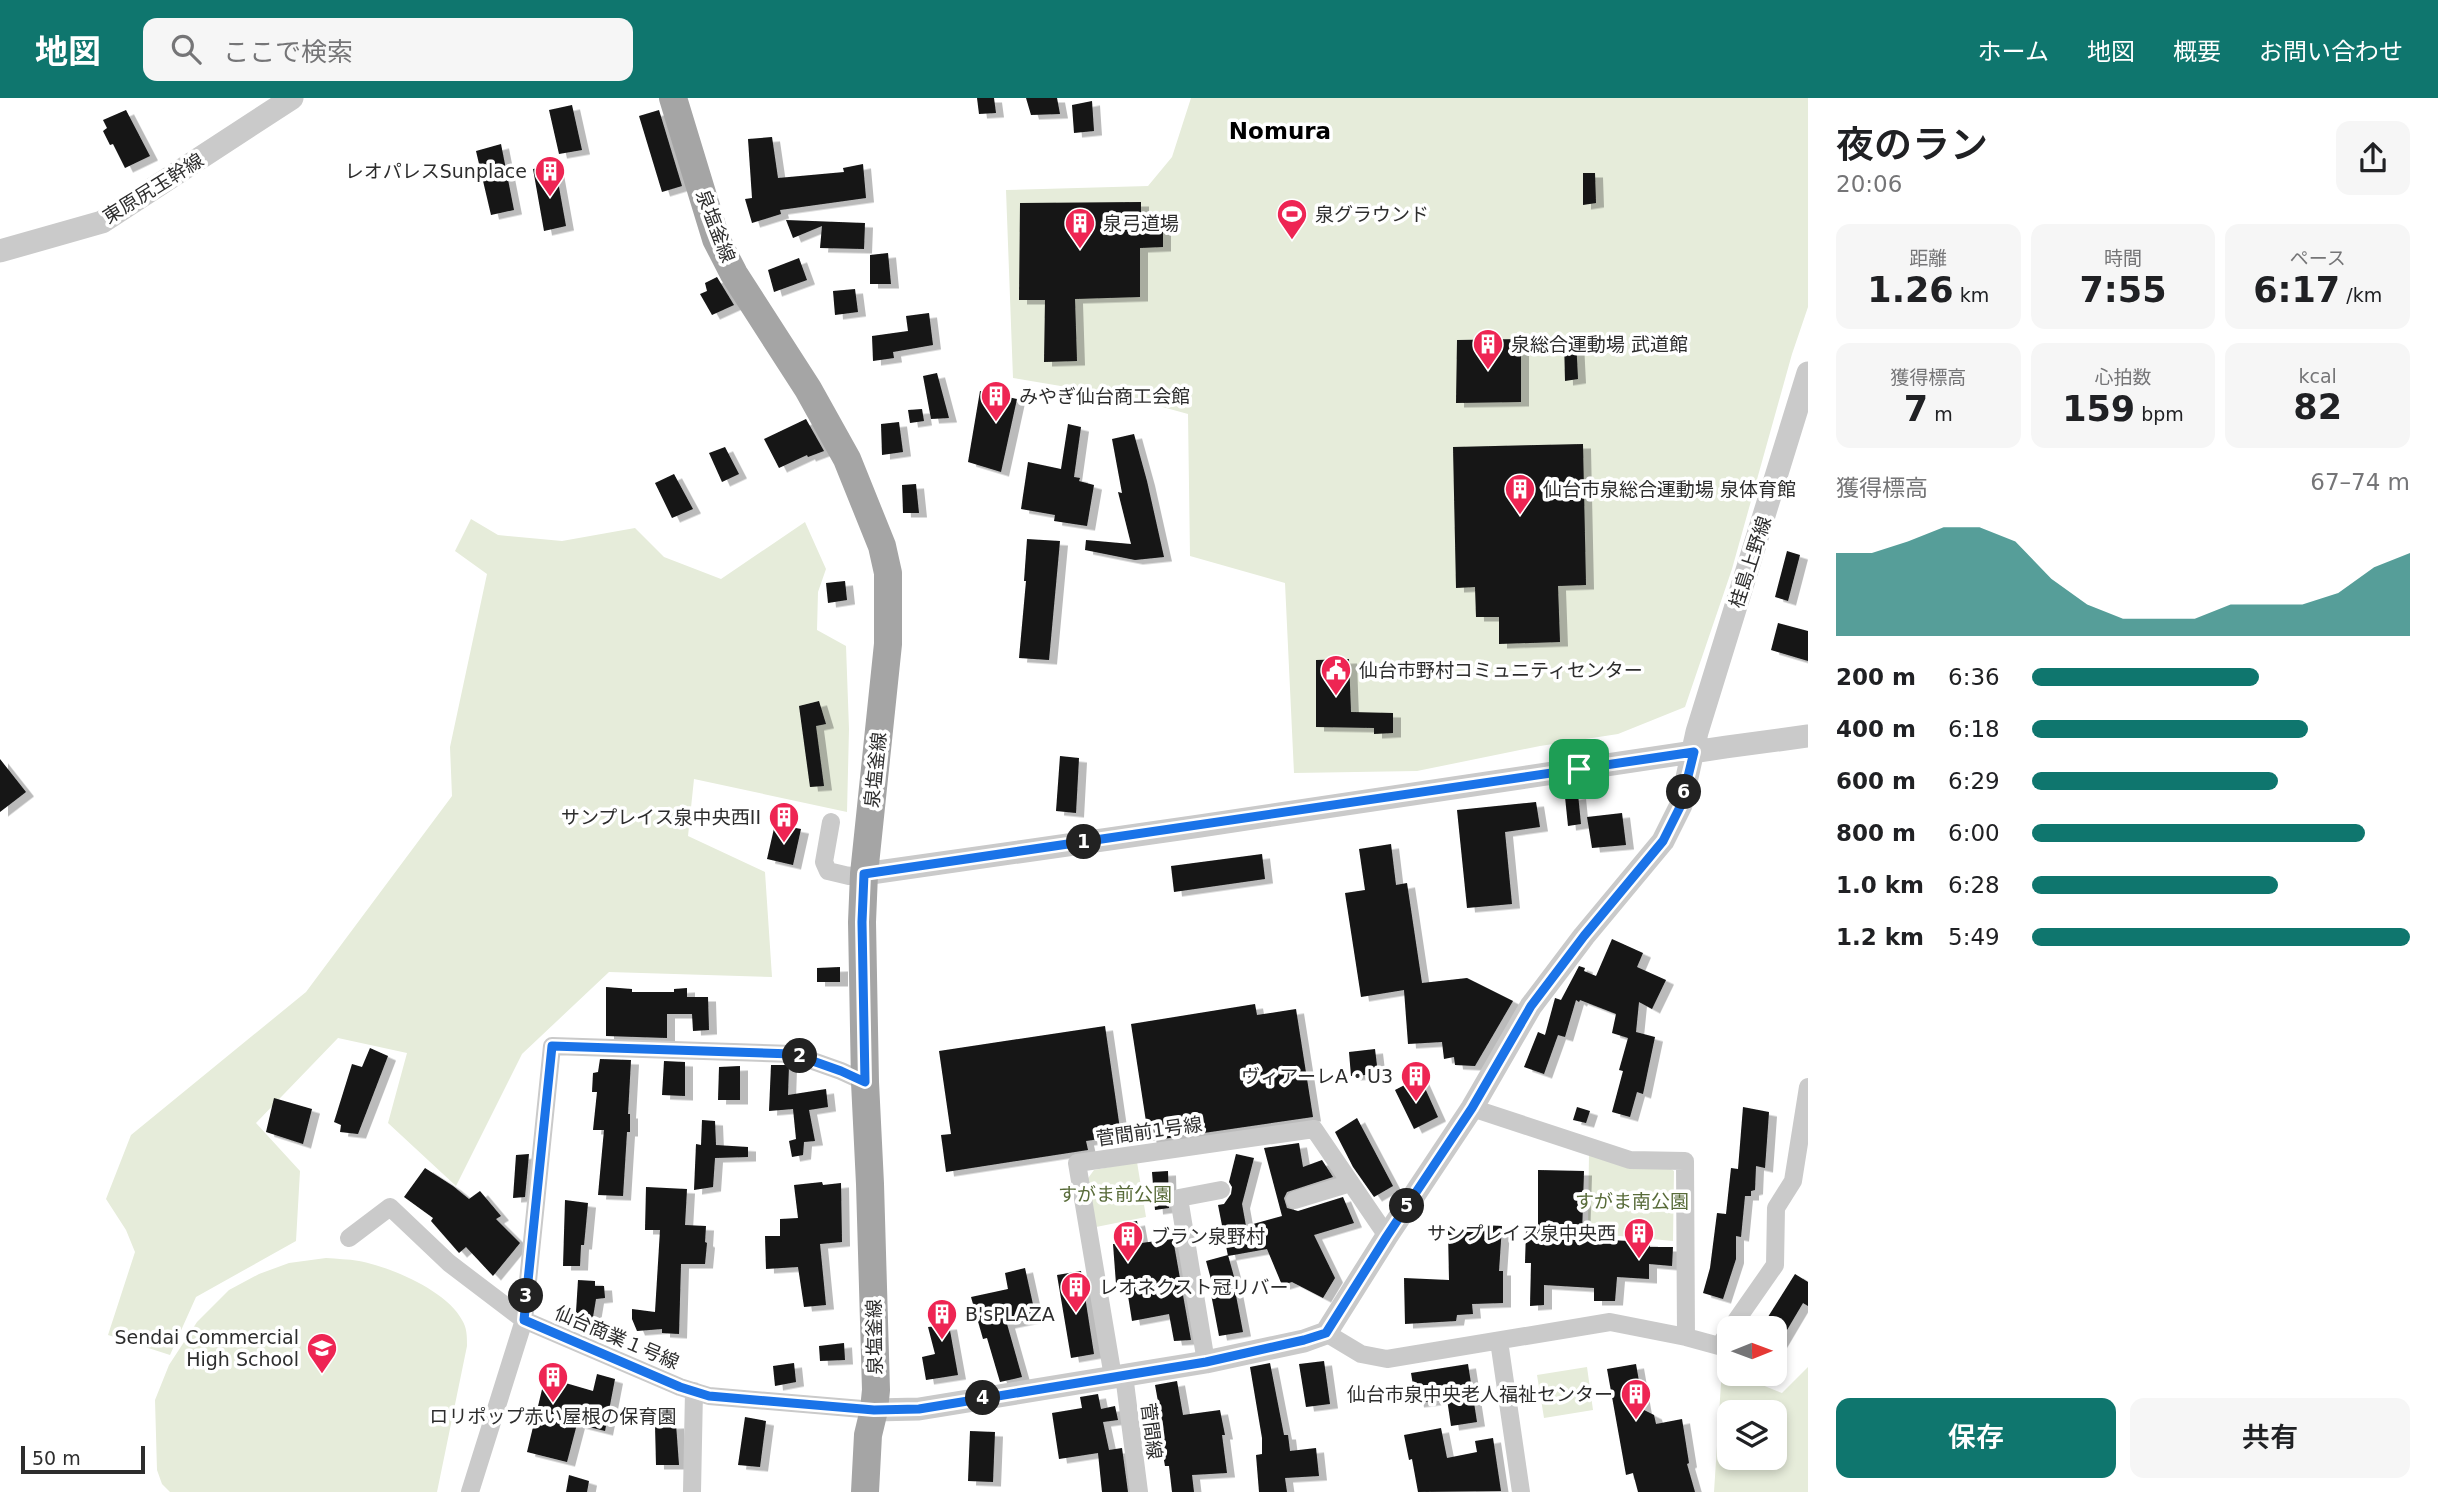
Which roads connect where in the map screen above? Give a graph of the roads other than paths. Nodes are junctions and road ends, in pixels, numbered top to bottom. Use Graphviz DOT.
graph roads {
  1 [pos="292,98"];
  2 [pos="673,98"];
  3 [pos="0,251"];
  4 [pos="1808,373"];
  5 [pos="1808,736"];
  6 [pos="1694,752"];
  7 [pos="831,822"];
  8 [pos="864,874"];
  9 [pos="865,1082"];
  10 [pos="1808,1087"];
  11 [pos="1472,1108"];
  12 [pos="1351,1183"];
  13 [pos="1221,1190"];
  14 [pos="1295,1200"];
  15 [pos="1387,1236"];
  16 [pos="349,1238"];
  17 [pos="1740,1316"];
  18 [pos="524,1320"];
  19 [pos="1326,1333"];
  20 [pos="1686,1337"];
  21 [pos="1499,1341"];
  22 [pos="1717,1345"];
  23 [pos="1206,1362"];
  24 [pos="1118,1376"];
  25 [pos="694,1391"];
  26 [pos="874,1410"];
  27 [pos="470,1492"];
  28 [pos="692,1492"];
  29 [pos="865,1492"];
  30 [pos="1139,1492"];
  31 [pos="1521,1492"];
  1 -- 3 [label="street, 東原尻玉幹線"];
  2 -- 8 [label="main road, 泉塩釜線"];
  4 -- 6 [label="street, 桂島上野線"];
  5 -- 6 [label="street"];
  6 -- 8 [label="street"];
  6 -- 11 [label="street, 桂島上野線"];
  7 -- 8 [label="street"];
  8 -- 9 [label="main road, 泉塩釜線"];
  9 -- 18 [label="street"];
  9 -- 26 [label="main road, 泉塩釜線"];
  10 -- 17 [label="street"];
  11 -- 15 [label="street, 桂島上野線"];
  11 -- 20 [label="street"];
  12 -- 14 [label="street"];
  12 -- 15 [label="street, 菅間前1号線"];
  12 -- 24 [label="street, 菅間前1号線"];
  13 -- 23 [label="street"];
  15 -- 19 [label="street, 桂島上野線"];
  16 -- 18 [label="street"];
  18 -- 25 [label="street, 仙台商業１号線"];
  18 -- 27 [label="street, 仙台商業１号線"];
  19 -- 21 [label="street"];
  19 -- 23 [label="street"];
  20 -- 21 [label="street"];
  20 -- 22 [label="street"];
  21 -- 31 [label="street"];
  23 -- 24 [label="street"];
  24 -- 26 [label="street"];
  24 -- 30 [label="street, 菅間線"];
  25 -- 26 [label="street, 仙台商業１号線"];
  25 -- 28 [label="street"];
  26 -- 29 [label="main road, 泉塩釜線"];
}
